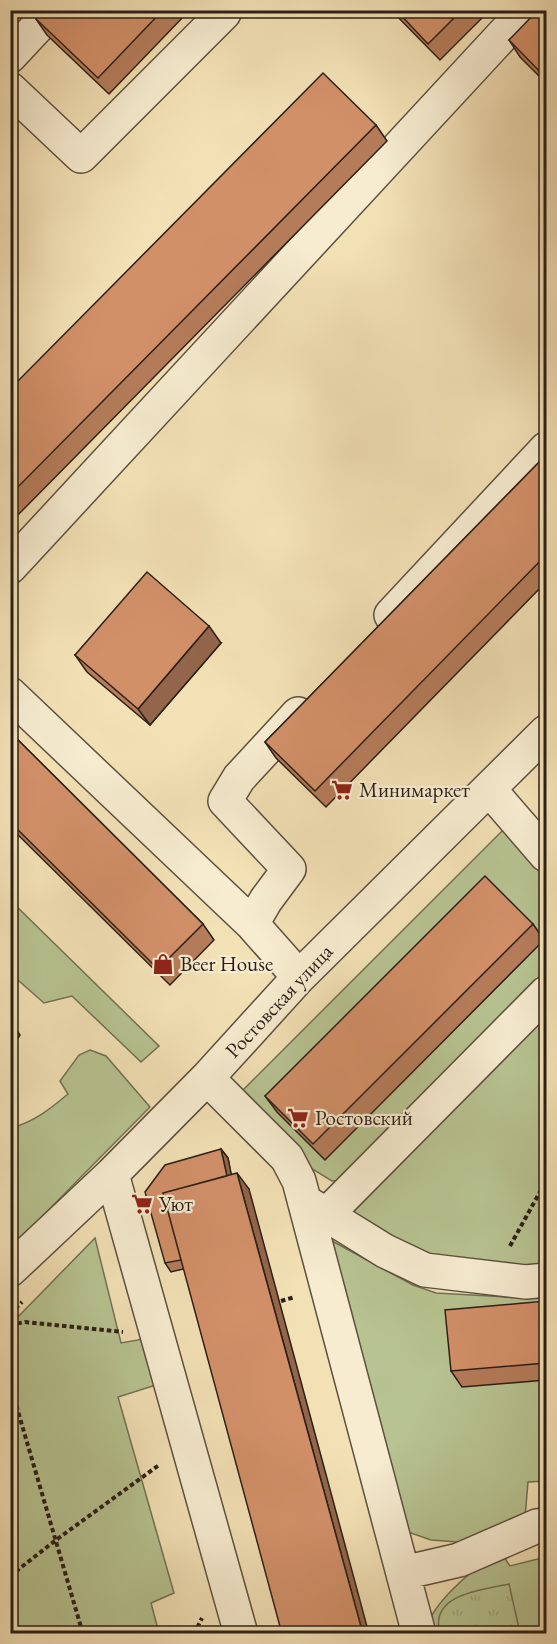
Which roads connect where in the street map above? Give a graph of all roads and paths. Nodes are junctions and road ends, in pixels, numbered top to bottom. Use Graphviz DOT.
graph roads {
  1 [pos="53,10"];
  2 [pos="221,10"];
  3 [pos="523,10"];
  4 [pos="10,56"];
  5 [pos="16,105"];
  6 [pos="546,449"];
  7 [pos="10,567"];
  8 [pos="368,639"];
  9 [pos="320,692"];
  10 [pos="10,694"];
  11 [pos="546,732"];
  12 [pos="489,789"];
  13 [pos="546,855"];
  14 [pos="252,924"];
  15 [pos="299,977"];
  16 [pos="546,993"];
  17 [pos="207,1078"];
  18 [pos="112,1174"];
  19 [pos="546,1181"];
  20 [pos="315,1208"];
  21 [pos="10,1270"];
  22 [pos="492,1279"];
  23 [pos="546,1280"];
  24 [pos="10,1325"];
  25 [pos="157,1335"];
  26 [pos="10,1384"];
  27 [pos="188,1444"];
  28 [pos="546,1525"];
  29 [pos="56,1540"];
  30 [pos="403,1573"];
  31 [pos="10,1576"];
  32 [pos="83,1634"];
  33 [pos="241,1634"];
  34 [pos="419,1634"];
  1 -- 4 [label="street"];
  2 -- 5 [label="street"];
  3 -- 7 [label="street"];
  6 -- 8 [label="street"];
  9 -- 14 [label="street"];
  10 -- 14 [label="street"];
  11 -- 12 [label="street, Ростовская улица"];
  12 -- 13 [label="street"];
  12 -- 15 [label="street, Ростовская улица"];
  14 -- 15 [label="street"];
  15 -- 17 [label="street, Ростовская улица"];
  16 -- 20 [label="street"];
  17 -- 18 [label="street, Ростовская улица"];
  17 -- 20 [label="street"];
  18 -- 21 [label="street, Ростовская улица"];
  18 -- 25 [label="street"];
  19 -- 22 [label="path"];
  20 -- 22 [label="street"];
  20 -- 30 [label="street"];
  22 -- 23 [label="street"];
  24 -- 25 [label="path"];
  25 -- 27 [label="street"];
  26 -- 29 [label="path"];
  27 -- 29 [label="path"];
  27 -- 33 [label="street"];
  28 -- 30 [label="street"];
  29 -- 31 [label="path"];
  29 -- 32 [label="path"];
  30 -- 34 [label="street"];
}
